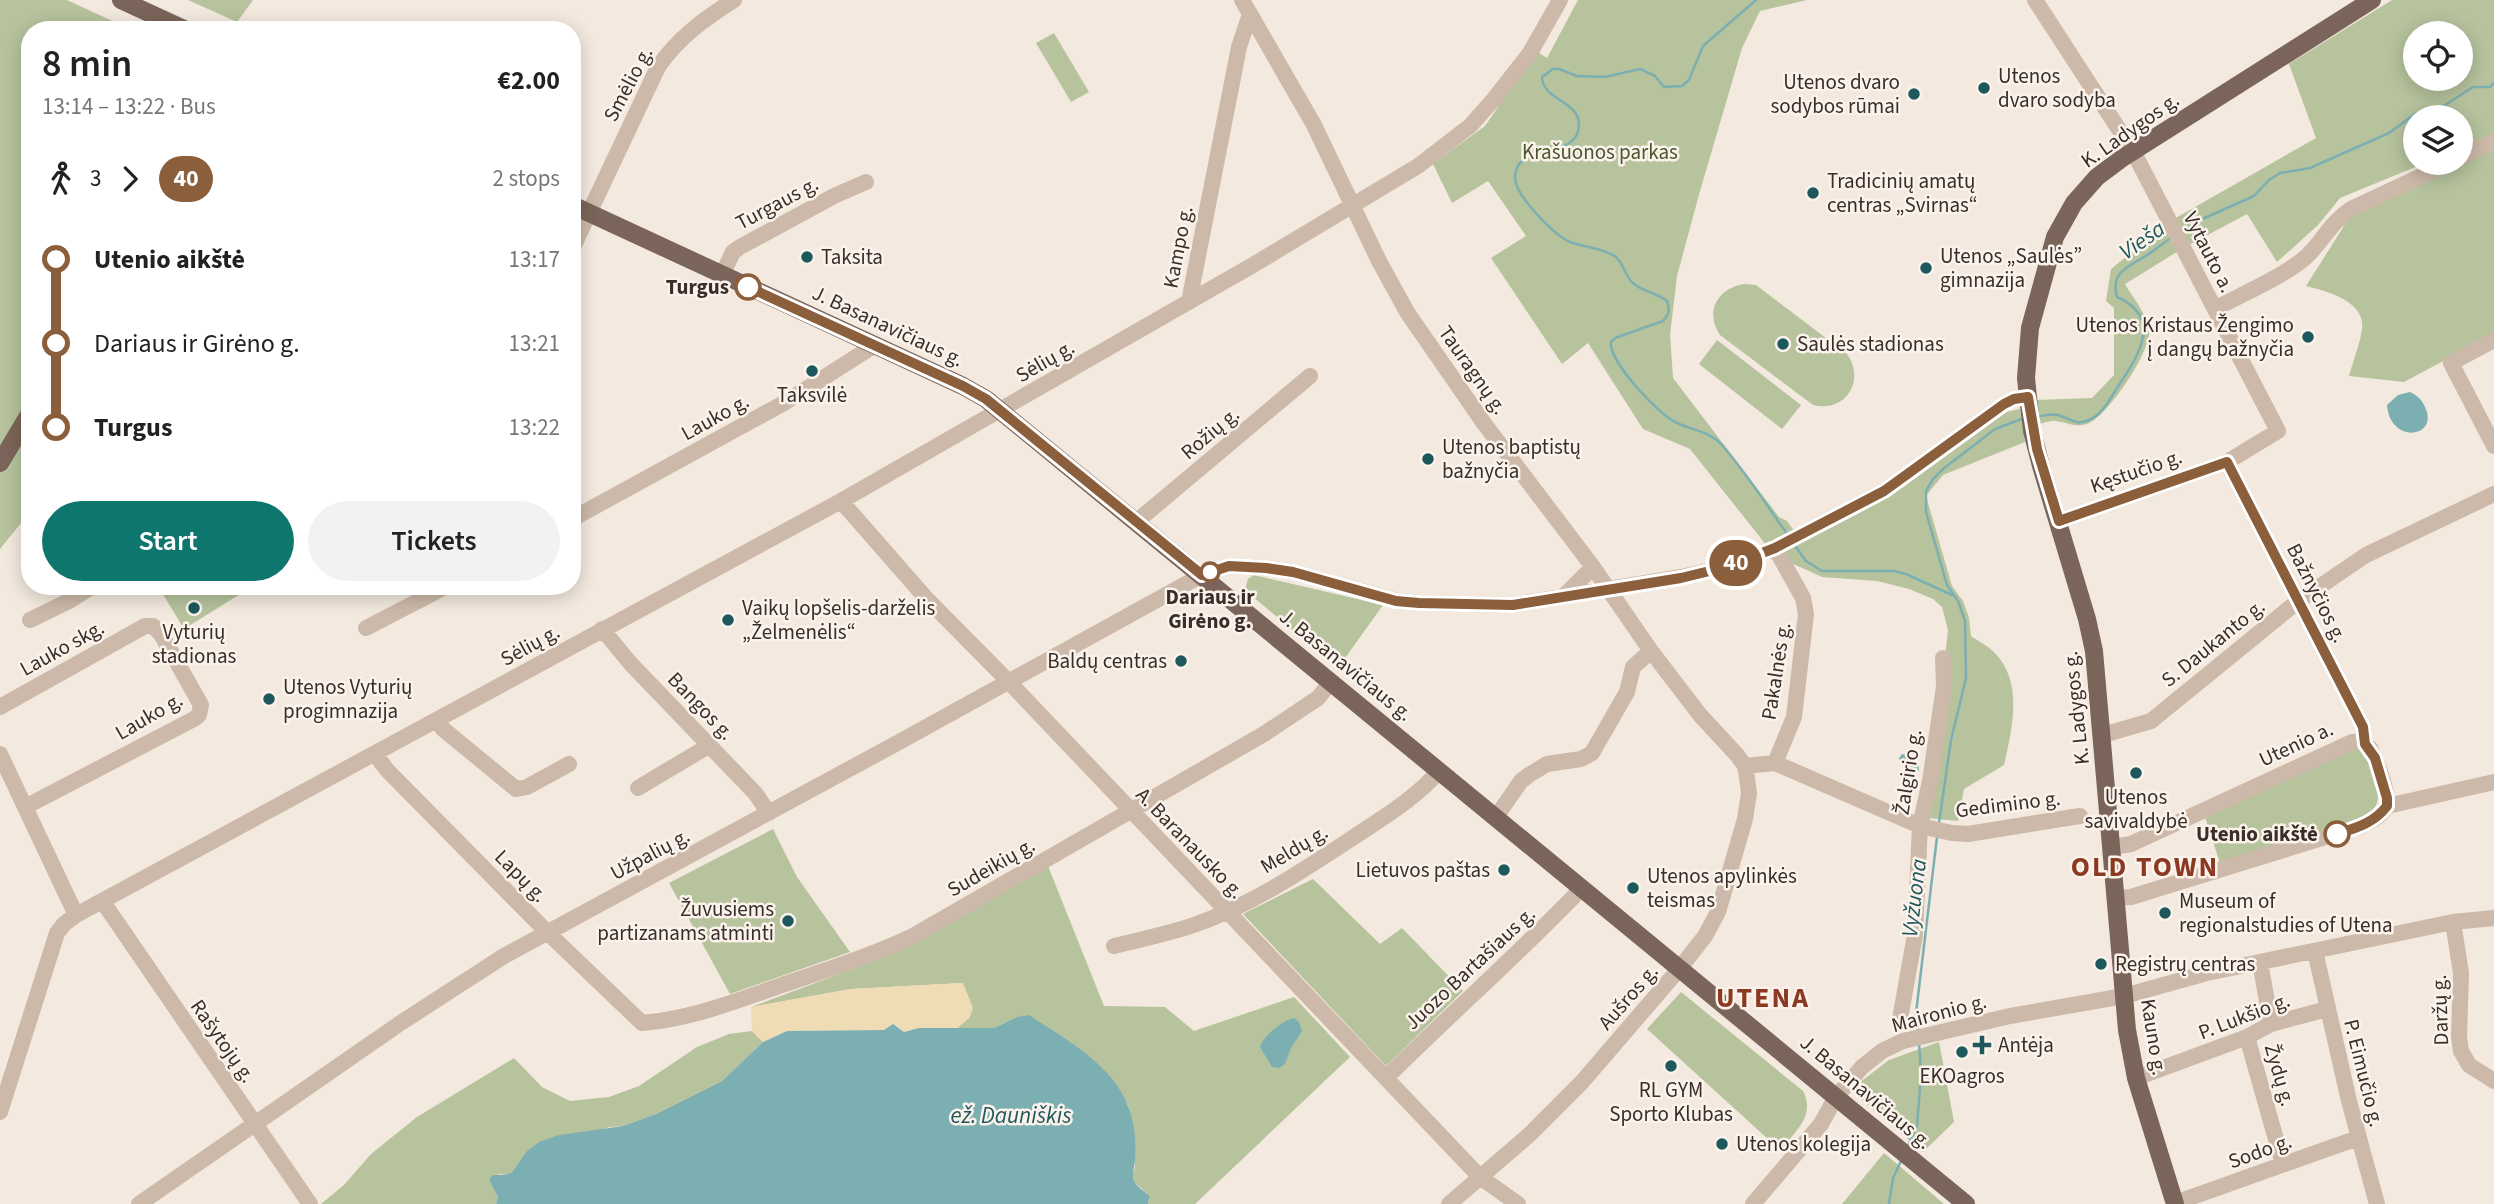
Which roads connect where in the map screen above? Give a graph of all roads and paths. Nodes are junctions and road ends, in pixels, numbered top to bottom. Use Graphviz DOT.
graph roads {
  1 [pos="121,0"];
  2 [pos="734,0"];
  3 [pos="1560,0"];
  4 [pos="2035,0"];
  5 [pos="2372,0"];
  6 [pos="2349,6"];
  7 [pos="1246,7"];
  8 [pos="166,21"];
  9 [pos="2494,141"];
  10 [pos="2133,151"];
  11 [pos="2473,151"];
  12 [pos="2424,175"];
  13 [pos="866,181"];
  14 [pos="1353,204"];
  15 [pos="581,209"];
  16 [pos="589,213"];
  17 [pos="581,230"];
  18 [pos="722,275"];
  19 [pos="1189,302"];
  20 [pos="2215,309"];
  21 [pos="2494,340"];
  22 [pos="875,345"];
  23 [pos="1310,376"];
  24 [pos="2028,402"];
  25 [pos="1002,410"];
  26 [pos="21,428"];
  27 [pos="2494,446"];
  28 [pos="2227,462"];
  29 [pos="0,463"];
  30 [pos="2494,494"];
  31 [pos="841,500"];
  32 [pos="581,514"];
  33 [pos="2059,521"];
  34 [pos="1136,522"];
  35 [pos="1786,543"];
  36 [pos="1593,567"];
  37 [pos="1202,575"];
  38 [pos="1608,589"];
  39 [pos="79,595"];
  40 [pos="430,595"];
  41 [pos="1564,596"];
  42 [pos="2297,602"];
  43 [pos="30,620"];
  44 [pos="145,626"];
  45 [pos="366,628"];
  46 [pos="602,629"];
  47 [pos="1651,651"];
  48 [pos="1943,657"];
  49 [pos="1008,681"];
  50 [pos="1331,682"];
  51 [pos="0,707"];
  52 [pos="437,720"];
  53 [pos="2103,735"];
  54 [pos="2365,744"];
  55 [pos="709,745"];
  56 [pos="0,754"];
  57 [pos="374,754"];
  58 [pos="1775,763"];
  59 [pos="569,764"];
  60 [pos="1745,766"];
  61 [pos="1439,771"];
  62 [pos="2494,782"];
  63 [pos="638,788"];
  64 [pos="2387,806"];
  65 [pos="24,807"];
  66 [pos="1130,809"];
  67 [pos="769,813"];
  68 [pos="2080,816"];
  69 [pos="1496,817"];
  70 [pos="1923,826"];
  71 [pos="2112,847"];
  72 [pos="2114,873"];
  73 [pos="1582,888"];
  74 [pos="2116,898"];
  75 [pos="103,902"];
  76 [pos="1227,912"];
  77 [pos="76,915"];
  78 [pos="2494,918"];
  79 [pos="2453,922"];
  80 [pos="548,933"];
  81 [pos="1114,946"];
  82 [pos="2315,951"];
  83 [pos="2260,962"];
  84 [pos="1680,968"];
  85 [pos="2124,996"];
  86 [pos="2327,1009"];
  87 [pos="1900,1019"];
  88 [pos="642,1023"];
  89 [pos="2271,1024"];
  90 [pos="2247,1037"];
  91 [pos="1386,1078"];
  92 [pos="2136,1078"];
  93 [pos="2494,1081"];
  94 [pos="1836,1097"];
  95 [pos="0,1112"];
  96 [pos="256,1123"];
  97 [pos="2358,1138"];
  98 [pos="2283,1164"];
  99 [pos="1480,1177"];
  100 [pos="139,1204"];
  101 [pos="310,1204"];
  102 [pos="1448,1204"];
  103 [pos="1518,1204"];
  104 [pos="1753,1204"];
  105 [pos="1966,1204"];
  106 [pos="2175,1204"];
  107 [pos="2376,1204"];
  1 -- 8 [label="main road"];
  2 -- 16 [label="street, Smėlio g."];
  3 -- 14 [label="street, Kampo g."];
  4 -- 10 [label="street, Vytauto a."];
  5 -- 6 [label="main road, K. Ladygos g."];
  6 -- 10 [label="main road, K. Ladygos g."];
  7 -- 14 [label="street, Tauragnų g."];
  7 -- 19 [label="street, Kampo g."];
  9 -- 11 [label="street"];
  10 -- 20 [label="street, Vytauto a."];
  10 -- 24 [label="main road, K. Ladygos g."];
  12 -- 20 [label="street"];
  13 -- 18 [label="street, Turgaus g."];
  14 -- 19 [label="street, Kampo g."];
  14 -- 36 [label="street, Tauragnų g."];
  15 -- 16 [label="main road, J. Basanavičiaus g."];
  16 -- 17 [label="street, Smėlio g."];
  16 -- 18 [label="main road, J. Basanavičiaus g."];
  18 -- 22 [label="main road, J. Basanavičiaus g."];
  19 -- 25 [label="street, Sėlių g."];
  20 -- 28 [label="street, Vytauto a."];
  21 -- 27 [label="street"];
  22 -- 25 [label="main road, J. Basanavičiaus g."];
  22 -- 32 [label="street, Lauko g."];
  23 -- 34 [label="street, Rožių g."];
  24 -- 33 [label="main road, K. Ladygos g."];
  24 -- 35 [label="street, Užpalių g."];
  25 -- 31 [label="street, Sėlių g."];
  25 -- 34 [label="main road, J. Basanavičiaus g."];
  26 -- 29 [label="main road"];
  28 -- 33 [label="street, Kęstučio g."];
  28 -- 42 [label="street, Bažnyčios g."];
  30 -- 42 [label="street, S. Daukanto g."];
  31 -- 46 [label="street, Sėlių g."];
  31 -- 49 [label="street, A. Baranausko g."];
  33 -- 53 [label="main road, K. Ladygos g."];
  34 -- 37 [label="main road, J. Basanavičiaus g."];
  35 -- 38 [label="street, Užpalių g."];
  35 -- 58 [label="street, Pakalnės g."];
  36 -- 38 [label="street, Tauragnų g."];
  36 -- 41 [label="street"];
  37 -- 41 [label="street, Užpalių g."];
  37 -- 49 [label="street, Užpalių g."];
  37 -- 50 [label="main road, J. Basanavičiaus g."];
  38 -- 41 [label="street, Užpalių g."];
  38 -- 47 [label="street, Tauragnų g."];
  39 -- 43 [label="street"];
  40 -- 45 [label="street"];
  42 -- 53 [label="street, S. Daukanto g."];
  42 -- 54 [label="street, Bažnyčios g."];
  44 -- 51 [label="street, Lauko skg."];
  44 -- 65 [label="street, Lauko g."];
  46 -- 52 [label="street, Sėlių g."];
  46 -- 55 [label="street, Bangos g."];
  47 -- 60 [label="street, Tauragnų g."];
  47 -- 69 [label="street"];
  48 -- 70 [label="street, Žalgirio g."];
  49 -- 66 [label="street, A. Baranausko g."];
  49 -- 67 [label="street, Užpalių g."];
  50 -- 61 [label="main road, J. Basanavičiaus g."];
  50 -- 66 [label="street, Sudeikių g."];
  52 -- 57 [label="street, Sėlių g."];
  52 -- 59 [label="street"];
  53 -- 71 [label="main road, K. Ladygos g."];
  54 -- 64 [label="street, Utenio a."];
  54 -- 71 [label="street, Utenio a."];
  55 -- 63 [label="street"];
  55 -- 67 [label="street, Bangos g."];
  56 -- 65 [label="street"];
  57 -- 75 [label="street, Sėlių g."];
  57 -- 80 [label="street, Lapų g."];
  58 -- 60 [label="street, Gedimino g."];
  58 -- 70 [label="street, Gedimino g."];
  60 -- 84 [label="street, Aušros g."];
  61 -- 69 [label="main road, J. Basanavičiaus g."];
  61 -- 76 [label="street, Meldų g."];
  62 -- 64 [label="street"];
  64 -- 74 [label="street"];
  65 -- 77 [label="street"];
  66 -- 76 [label="street, A. Baranausko g."];
  66 -- 88 [label="street, Sudeikių g."];
  67 -- 80 [label="street, Užpalių g."];
  68 -- 70 [label="street, Gedimino g."];
  69 -- 73 [label="main road, J. Basanavičiaus g."];
  70 -- 87 [label="street, Žalgirio g."];
  71 -- 72 [label="main road, K. Ladygos g."];
  72 -- 74 [label="main road, Kauno g."];
  73 -- 84 [label="main road, J. Basanavičiaus g."];
  73 -- 91 [label="street, Juozo Bartašiaus g."];
  74 -- 85 [label="main road, Kauno g."];
  75 -- 77 [label="street, Sėlių g."];
  75 -- 96 [label="street, Rašytojų g."];
  76 -- 81 [label="street, Meldų g."];
  76 -- 91 [label="street, A. Baranausko g."];
  77 -- 95 [label="street, Sėlių g."];
  78 -- 79 [label="street, Maironio g."];
  79 -- 82 [label="street, Maironio g."];
  79 -- 93 [label="street, Daržų g."];
  80 -- 88 [label="street, Lapų g."];
  80 -- 96 [label="street, Užpalių g."];
  82 -- 83 [label="street, Maironio g."];
  82 -- 86 [label="street, P. Eimučio g."];
  83 -- 85 [label="street, Maironio g."];
  83 -- 89 [label="street, Žydų g."];
  84 -- 94 [label="main road, J. Basanavičiaus g."];
  84 -- 99 [label="street, Aušros g."];
  85 -- 92 [label="main road, Kauno g."];
  85 -- 94 [label="street, Maironio g."];
  86 -- 89 [label="street, P. Lukšio g."];
  86 -- 97 [label="street, P. Eimučio g."];
  89 -- 90 [label="street, P. Lukšio g."];
  90 -- 92 [label="street, P. Lukšio g."];
  90 -- 98 [label="street, Žydų g."];
  91 -- 99 [label="street, A. Baranausko g."];
  92 -- 106 [label="main road, Kauno g."];
  94 -- 104 [label="street, Maironio g."];
  94 -- 105 [label="main road, J. Basanavičiaus g."];
  96 -- 100 [label="street, Užpalių g."];
  96 -- 101 [label="street, Rašytojų g."];
  97 -- 98 [label="street, Sodo g."];
  97 -- 107 [label="street, P. Eimučio g."];
  98 -- 106 [label="street, Sodo g."];
  99 -- 102 [label="street, Aušros g."];
  99 -- 103 [label="street, A. Baranausko g."];
}
